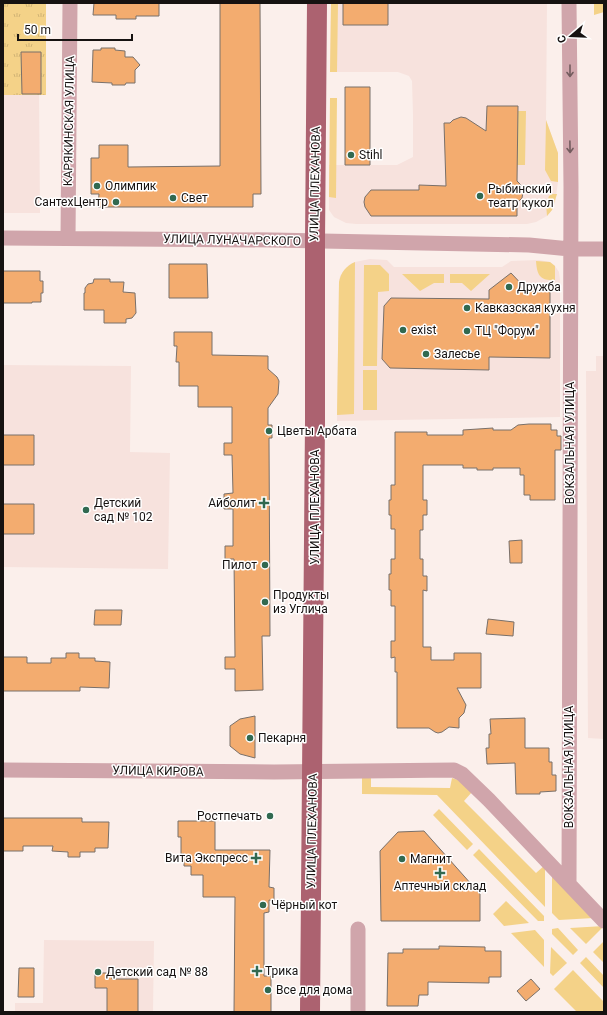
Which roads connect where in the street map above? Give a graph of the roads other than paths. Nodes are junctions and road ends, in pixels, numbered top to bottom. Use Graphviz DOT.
graph roads {
  1 [pos="70,3"];
  2 [pos="317,3"];
  3 [pos="570,3"];
  4 [pos="3,238"];
  5 [pos="68,238"];
  6 [pos="315,241"];
  7 [pos="570,249"];
  8 [pos="604,249"];
  9 [pos="3,770"];
  10 [pos="312,772"];
  11 [pos="568,883"];
  12 [pos="604,921"];
  13 [pos="358,929"];
  14 [pos="310,1012"];
  15 [pos="358,1012"];
  1 -- 5 [label="street, КАРЯКИНСКАЯ УЛИЦА"];
  2 -- 6 [label="main road, УЛИЦА ПЛЕХАНОВА"];
  3 -- 7 [label="street, ВОКЗАЛЬНАЯ УЛИЦА, one-way"];
  4 -- 5 [label="street, УЛИЦА ЛУНАЧАРСКОГО"];
  5 -- 6 [label="street, УЛИЦА ЛУНАЧАРСКОГО"];
  6 -- 7 [label="street, УЛИЦА ЛУНАЧАРСКОГО"];
  6 -- 10 [label="main road, УЛИЦА ПЛЕХАНОВА"];
  7 -- 8 [label="street, УЛИЦА ЛУНАЧАРСКОГО"];
  7 -- 11 [label="street, ВОКЗАЛЬНАЯ УЛИЦА"];
  9 -- 10 [label="street, УЛИЦА КИРОВА"];
  10 -- 11 [label="street, УЛИЦА КИРОВА"];
  10 -- 14 [label="main road, УЛИЦА ПЛЕХАНОВА"];
  11 -- 12 [label="street, УЛИЦА КИРОВА"];
  13 -- 15 [label="street"];
}
